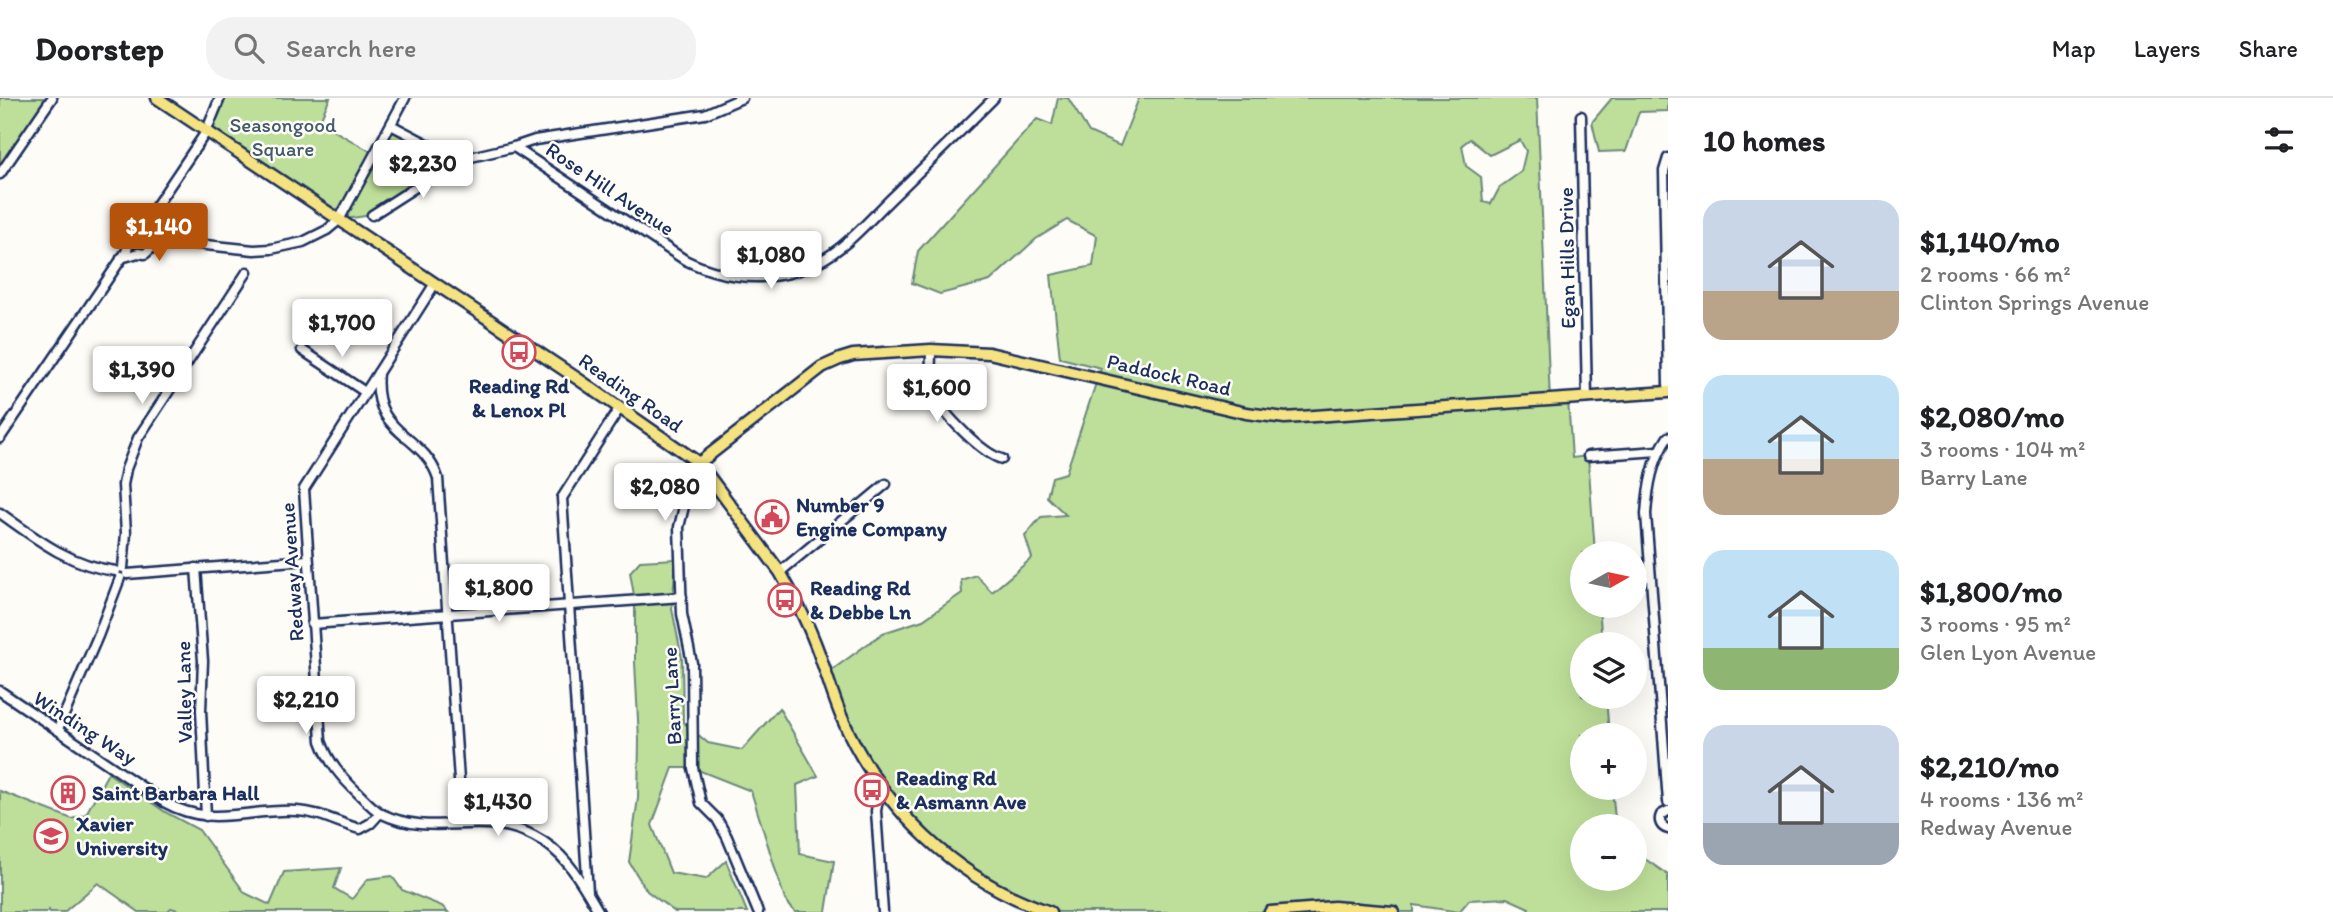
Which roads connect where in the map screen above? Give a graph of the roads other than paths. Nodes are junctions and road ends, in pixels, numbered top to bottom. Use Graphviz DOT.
graph roads {
  1 [pos="52,98"];
  2 [pos="157,98"];
  3 [pos="220,98"];
  4 [pos="405,98"];
  5 [pos="742,98"];
  6 [pos="994,98"];
  7 [pos="1581,116"];
  8 [pos="391,125"];
  9 [pos="206,132"];
  10 [pos="514,147"];
  11 [pos="1668,158"];
  12 [pos="458,160"];
  13 [pos="0,174"];
  14 [pos="152,212"];
  15 [pos="372,215"];
  16 [pos="1666,216"];
  17 [pos="339,220"];
  18 [pos="140,229"];
  19 [pos="153,234"];
  20 [pos="167,241"];
  21 [pos="130,244"];
  22 [pos="154,246"];
  23 [pos="138,253"];
  24 [pos="121,258"];
  25 [pos="247,272"];
  26 [pos="434,285"];
  27 [pos="930,350"];
  28 [pos="302,351"];
  29 [pos="379,370"];
  30 [pos="1668,385"];
  31 [pos="365,392"];
  32 [pos="1668,392"];
  33 [pos="1587,398"];
  34 [pos="619,409"];
  35 [pos="1668,436"];
  36 [pos="0,438"];
  37 [pos="1658,451"];
  38 [pos="1588,456"];
  39 [pos="1002,459"];
  40 [pos="702,466"];
  41 [pos="886,484"];
  42 [pos="0,513"];
  43 [pos="308,560"];
  44 [pos="196,568"];
  45 [pos="780,572"];
  46 [pos="121,573"];
  47 [pos="682,597"];
  48 [pos="569,604"];
  49 [pos="448,613"];
  50 [pos="312,624"];
  51 [pos="0,691"];
  52 [pos="1665,708"];
  53 [pos="58,729"];
  54 [pos="883,790"];
  55 [pos="1668,802"];
  56 [pos="1668,811"];
  57 [pos="380,813"];
  58 [pos="206,816"];
  59 [pos="462,822"];
  60 [pos="1668,829"];
  61 [pos="588,894"];
  62 [pos="600,912"];
  63 [pos="758,912"];
  64 [pos="883,912"];
  65 [pos="1050,912"];
  66 [pos="1270,912"];
  67 [pos="1393,912"];
  1 -- 13 [label="street"];
  2 -- 9 [label="main road, Reading Road"];
  3 -- 9 [label="street"];
  4 -- 8 [label="street"];
  5 -- 10 [label="street"];
  6 -- 10 [label="street, Rose Hill Avenue"];
  7 -- 33 [label="street, Egan Hills Drive"];
  8 -- 12 [label="street"];
  8 -- 17 [label="street"];
  9 -- 14 [label="street"];
  9 -- 17 [label="main road, Reading Road"];
  10 -- 12 [label="street"];
  11 -- 16 [label="street"];
  12 -- 15 [label="street"];
  14 -- 18 [label="street"];
  14 -- 19 [label="street"];
  16 -- 30 [label="street"];
  17 -- 20 [label="street"];
  17 -- 26 [label="main road, Reading Road"];
  18 -- 19 [label="street"];
  18 -- 21 [label="street"];
  19 -- 20 [label="street"];
  19 -- 22 [label="street"];
  20 -- 22 [label="street"];
  21 -- 23 [label="street"];
  21 -- 24 [label="street"];
  22 -- 23 [label="street"];
  23 -- 24 [label="street"];
  24 -- 36 [label="street"];
  25 -- 46 [label="street"];
  26 -- 29 [label="street, Redway Avenue"];
  26 -- 34 [label="main road, Reading Road"];
  27 -- 33 [label="main road, Paddock Road"];
  27 -- 39 [label="street"];
  27 -- 40 [label="main road, Paddock Road"];
  28 -- 31 [label="street"];
  29 -- 31 [label="street, Redway Avenue"];
  29 -- 49 [label="street"];
  31 -- 43 [label="street, Redway Avenue"];
  32 -- 33 [label="main road, Paddock Road"];
  34 -- 40 [label="main road, Reading Road"];
  34 -- 48 [label="street"];
  35 -- 37 [label="street"];
  37 -- 38 [label="street"];
  37 -- 52 [label="street"];
  40 -- 45 [label="main road, Reading Road"];
  40 -- 47 [label="street, Barry Lane"];
  41 -- 45 [label="street"];
  42 -- 46 [label="street"];
  43 -- 44 [label="street"];
  43 -- 50 [label="street, Redway Avenue"];
  44 -- 46 [label="street"];
  44 -- 58 [label="street, Valley Lane"];
  45 -- 54 [label="main road, Reading Road"];
  46 -- 53 [label="street"];
  47 -- 48 [label="street"];
  47 -- 63 [label="street, Barry Lane"];
  48 -- 49 [label="street"];
  48 -- 61 [label="street"];
  49 -- 50 [label="street"];
  49 -- 59 [label="street"];
  50 -- 57 [label="street, Redway Avenue"];
  51 -- 53 [label="street, Winding Way"];
  52 -- 55 [label="street"];
  53 -- 58 [label="street, Winding Way"];
  54 -- 64 [label="street"];
  54 -- 65 [label="main road, Reading Road"];
  56 -- 60 [label="street"];
  57 -- 58 [label="street, Winding Way"];
  57 -- 59 [label="street"];
  59 -- 61 [label="street"];
  61 -- 62 [label="street"];
  66 -- 67 [label="main road"];
}
